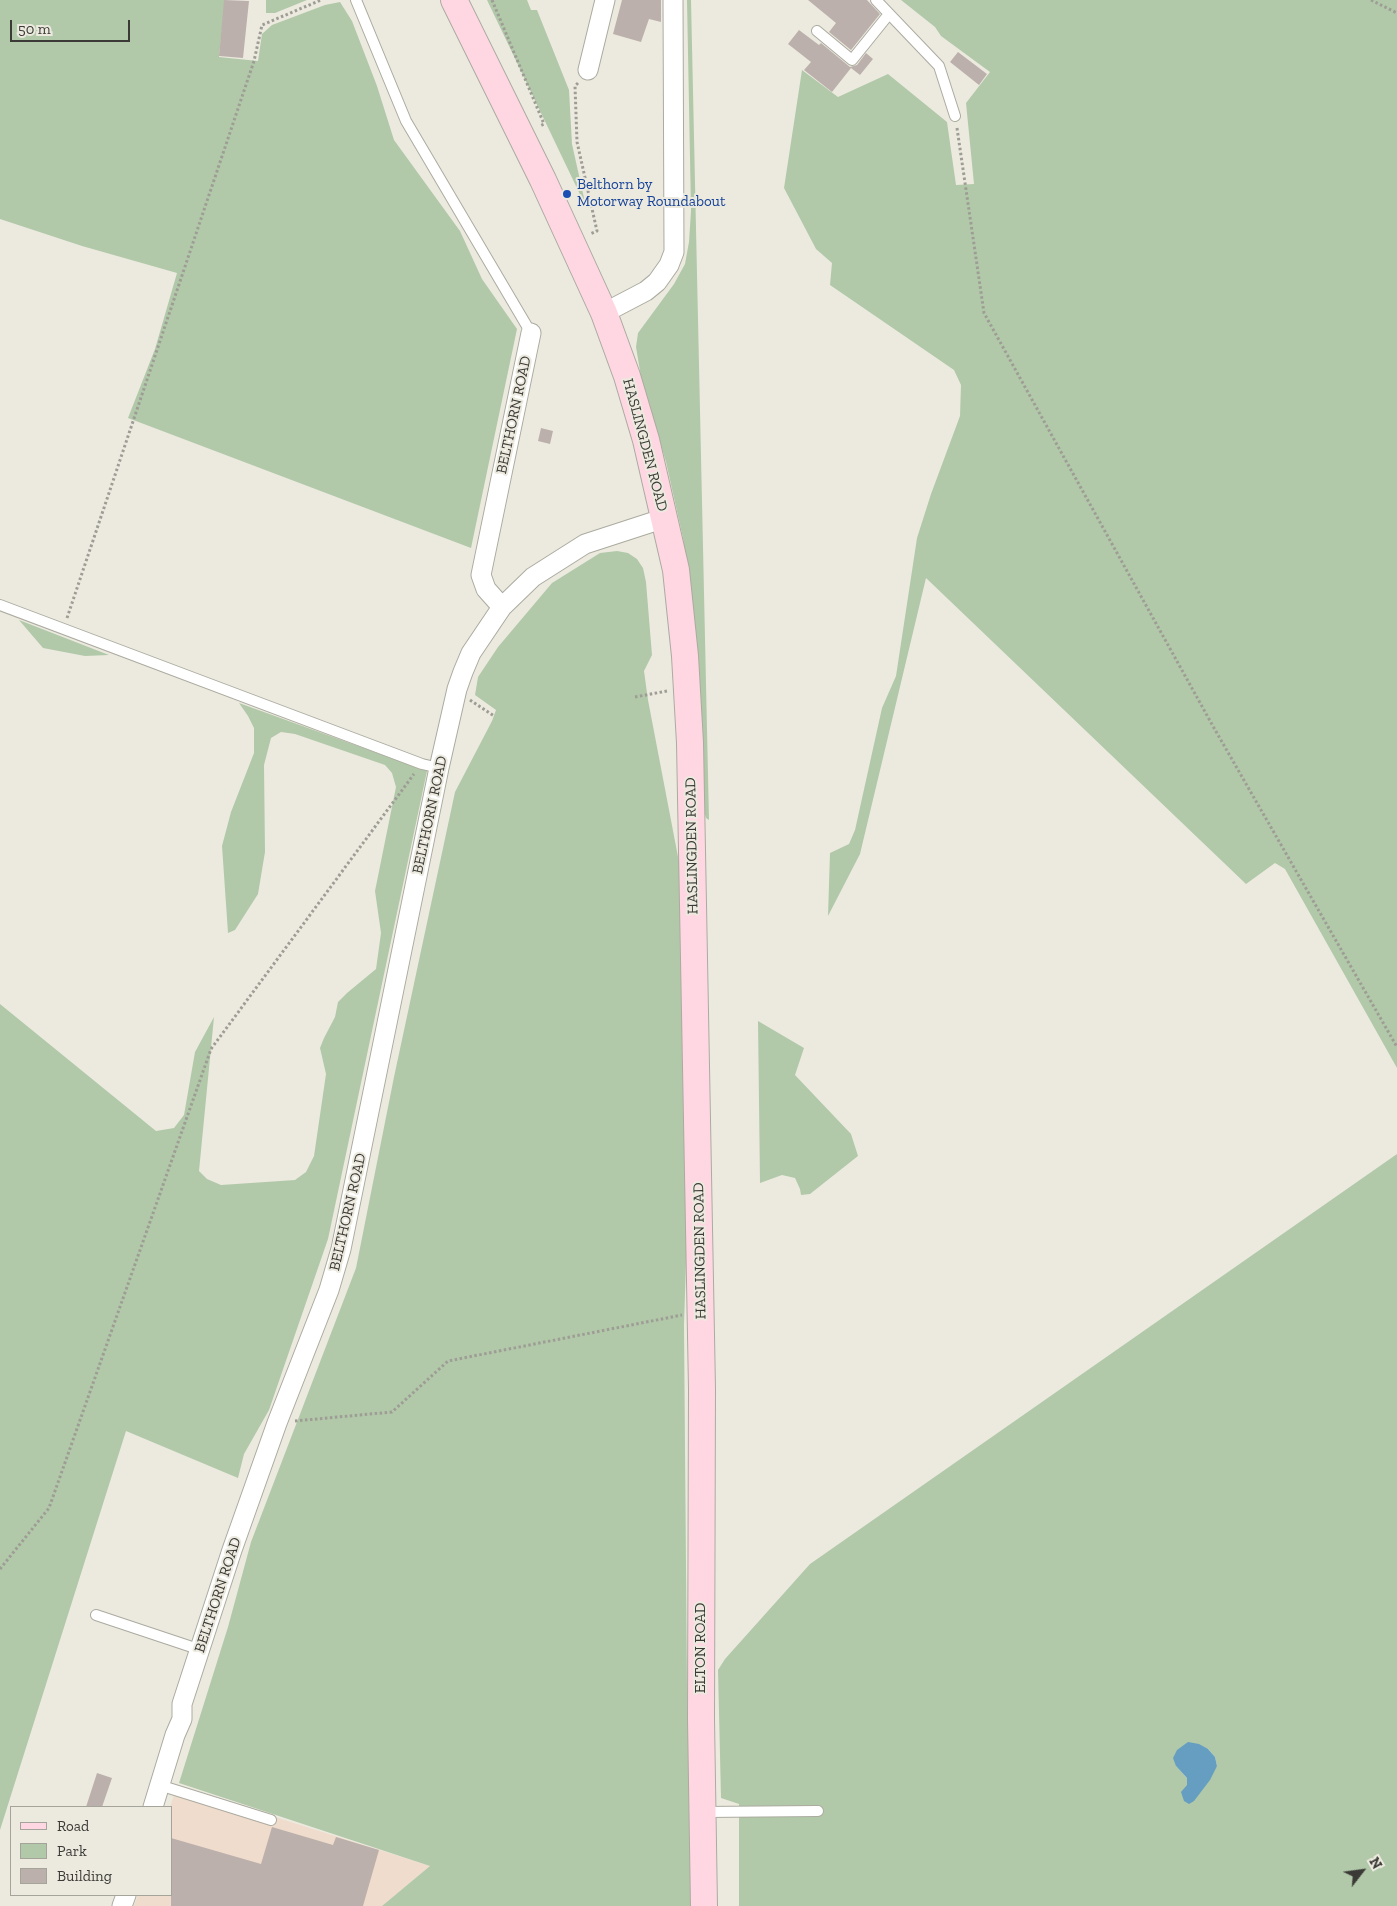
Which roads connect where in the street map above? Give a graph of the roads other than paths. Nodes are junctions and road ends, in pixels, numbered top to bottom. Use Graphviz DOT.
graph roads {
  1 [pos="356,0"];
  2 [pos="454,0"];
  3 [pos="605,0"];
  4 [pos="673,0"];
  5 [pos="877,1"];
  6 [pos="889,14"];
  7 [pos="817,31"];
  8 [pos="588,70"];
  9 [pos="955,116"];
  10 [pos="604,313"];
  11 [pos="531,333"];
  12 [pos="665,518"];
  13 [pos="0,605"];
  14 [pos="502,608"];
  15 [pos="430,766"];
  16 [pos="702,1389"];
  17 [pos="96,1615"];
  18 [pos="200,1650"];
  19 [pos="159,1785"];
  20 [pos="153,1806"];
  21 [pos="818,1811"];
  22 [pos="703,1812"];
  23 [pos="271,1820"];
  24 [pos="704,1906"];
  1 -- 11 [label="lane"];
  2 -- 10 [label="main road, HASLINGDEN ROAD"];
  3 -- 8 [label="street"];
  4 -- 10 [label="street"];
  5 -- 6 [label="lane"];
  6 -- 7 [label="lane"];
  6 -- 9 [label="lane"];
  10 -- 12 [label="main road, HASLINGDEN ROAD"];
  11 -- 14 [label="street, BELTHORN ROAD"];
  12 -- 14 [label="street, BELTHORN ROAD"];
  12 -- 16 [label="main road, HASLINGDEN ROAD"];
  13 -- 15 [label="lane"];
  14 -- 15 [label="street, BELTHORN ROAD"];
  15 -- 18 [label="street, BELTHORN ROAD"];
  16 -- 22 [label="main road, ELTON ROAD"];
  17 -- 18 [label="lane"];
  18 -- 19 [label="street, BELTHORN ROAD"];
  19 -- 20 [label="street, BELTHORN ROAD"];
  19 -- 23 [label="lane"];
  21 -- 22 [label="lane"];
  22 -- 24 [label="main road, ELTON ROAD"];
}
